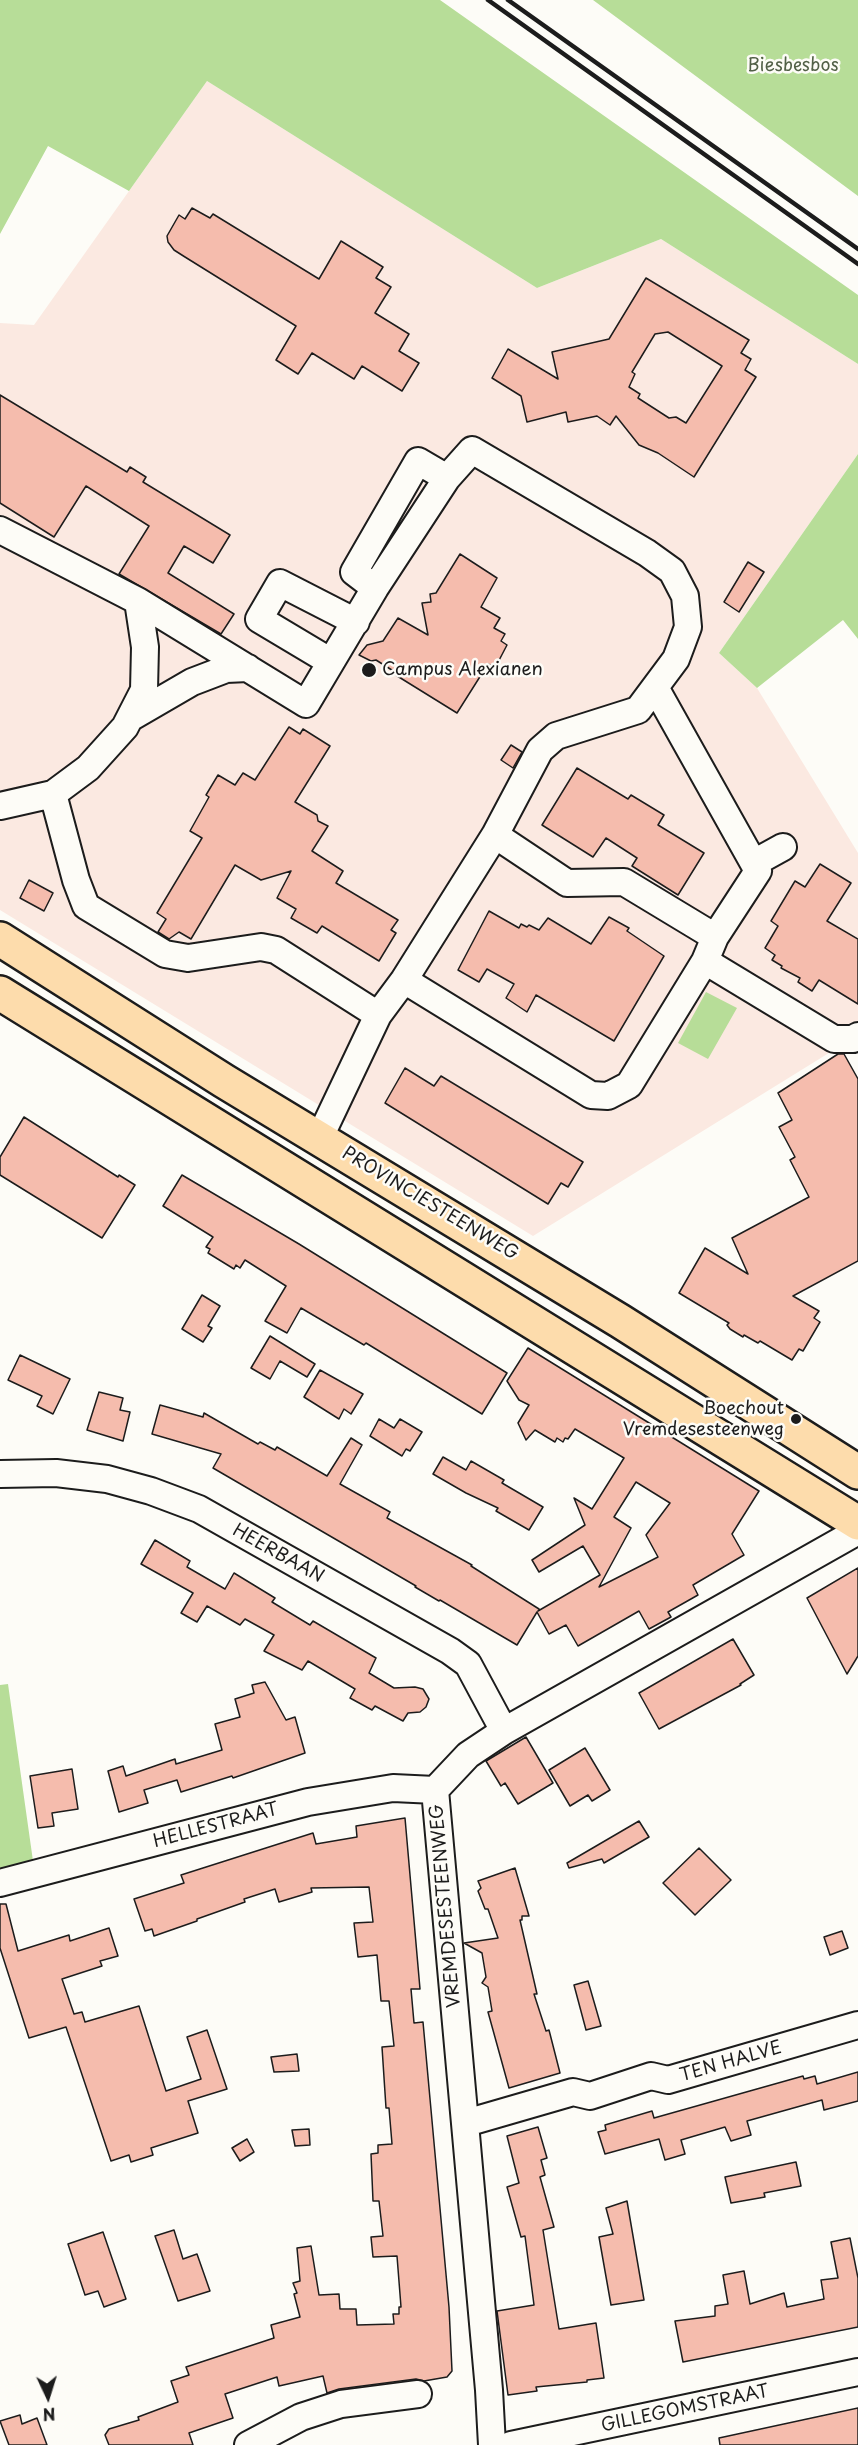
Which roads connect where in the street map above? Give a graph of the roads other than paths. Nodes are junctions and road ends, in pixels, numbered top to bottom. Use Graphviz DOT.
graph roads {
  1 [pos="0,530"];
  2 [pos="138,601"];
  3 [pos="356,622"];
  4 [pos="331,662"];
  5 [pos="248,668"];
  6 [pos="656,689"];
  7 [pos="129,719"];
  8 [pos="53,794"];
  9 [pos="0,806"];
  10 [pos="495,835"];
  11 [pos="783,847"];
  12 [pos="754,863"];
  13 [pos="715,938"];
  14 [pos="0,939"];
  15 [pos="705,962"];
  16 [pos="404,980"];
  17 [pos="0,993"];
  18 [pos="378,1015"];
  19 [pos="858,1036"];
  20 [pos="320,1137"];
  21 [pos="858,1472"];
  22 [pos="0,1474"];
  23 [pos="858,1522"];
  24 [pos="858,1532"];
  25 [pos="504,1731"];
  26 [pos="435,1790"];
  27 [pos="0,1883"];
  28 [pos="858,2025"];
  29 [pos="465,2123"];
  30 [pos="858,2372"];
  31 [pos="418,2394"];
  32 [pos="248,2445"];
  33 [pos="492,2445"];
  34 [pos="511,2445"];
  1 -- 2 [label="street"];
  2 -- 5 [label="street"];
  2 -- 7 [label="street"];
  3 -- 4 [label="street"];
  3 -- 4 [label="street"];
  3 -- 6 [label="street"];
  4 -- 5 [label="street"];
  5 -- 7 [label="street"];
  6 -- 10 [label="street"];
  6 -- 12 [label="street"];
  7 -- 8 [label="street"];
  8 -- 9 [label="street"];
  8 -- 18 [label="street"];
  10 -- 13 [label="street"];
  10 -- 16 [label="street"];
  11 -- 12 [label="street"];
  12 -- 13 [label="street"];
  13 -- 15 [label="street"];
  14 -- 20 [label="main road, PROVINCIESTEENWEG"];
  15 -- 16 [label="street"];
  15 -- 19 [label="street"];
  16 -- 18 [label="street"];
  17 -- 23 [label="main road"];
  18 -- 20 [label="street"];
  20 -- 21 [label="main road, PROVINCIESTEENWEG"];
  22 -- 25 [label="street, HEERBAAN"];
  24 -- 25 [label="street, VREMDESESTEENWEG"];
  25 -- 26 [label="street, VREMDESESTEENWEG"];
  26 -- 27 [label="street, HELLESTRAAT"];
  26 -- 29 [label="street, VREMDESESTEENWEG"];
  28 -- 29 [label="street, TEN HALVE"];
  29 -- 33 [label="street, VREMDESESTEENWEG"];
  30 -- 34 [label="street, GILLEGOMSTRAAT"];
  31 -- 32 [label="street"];
}
